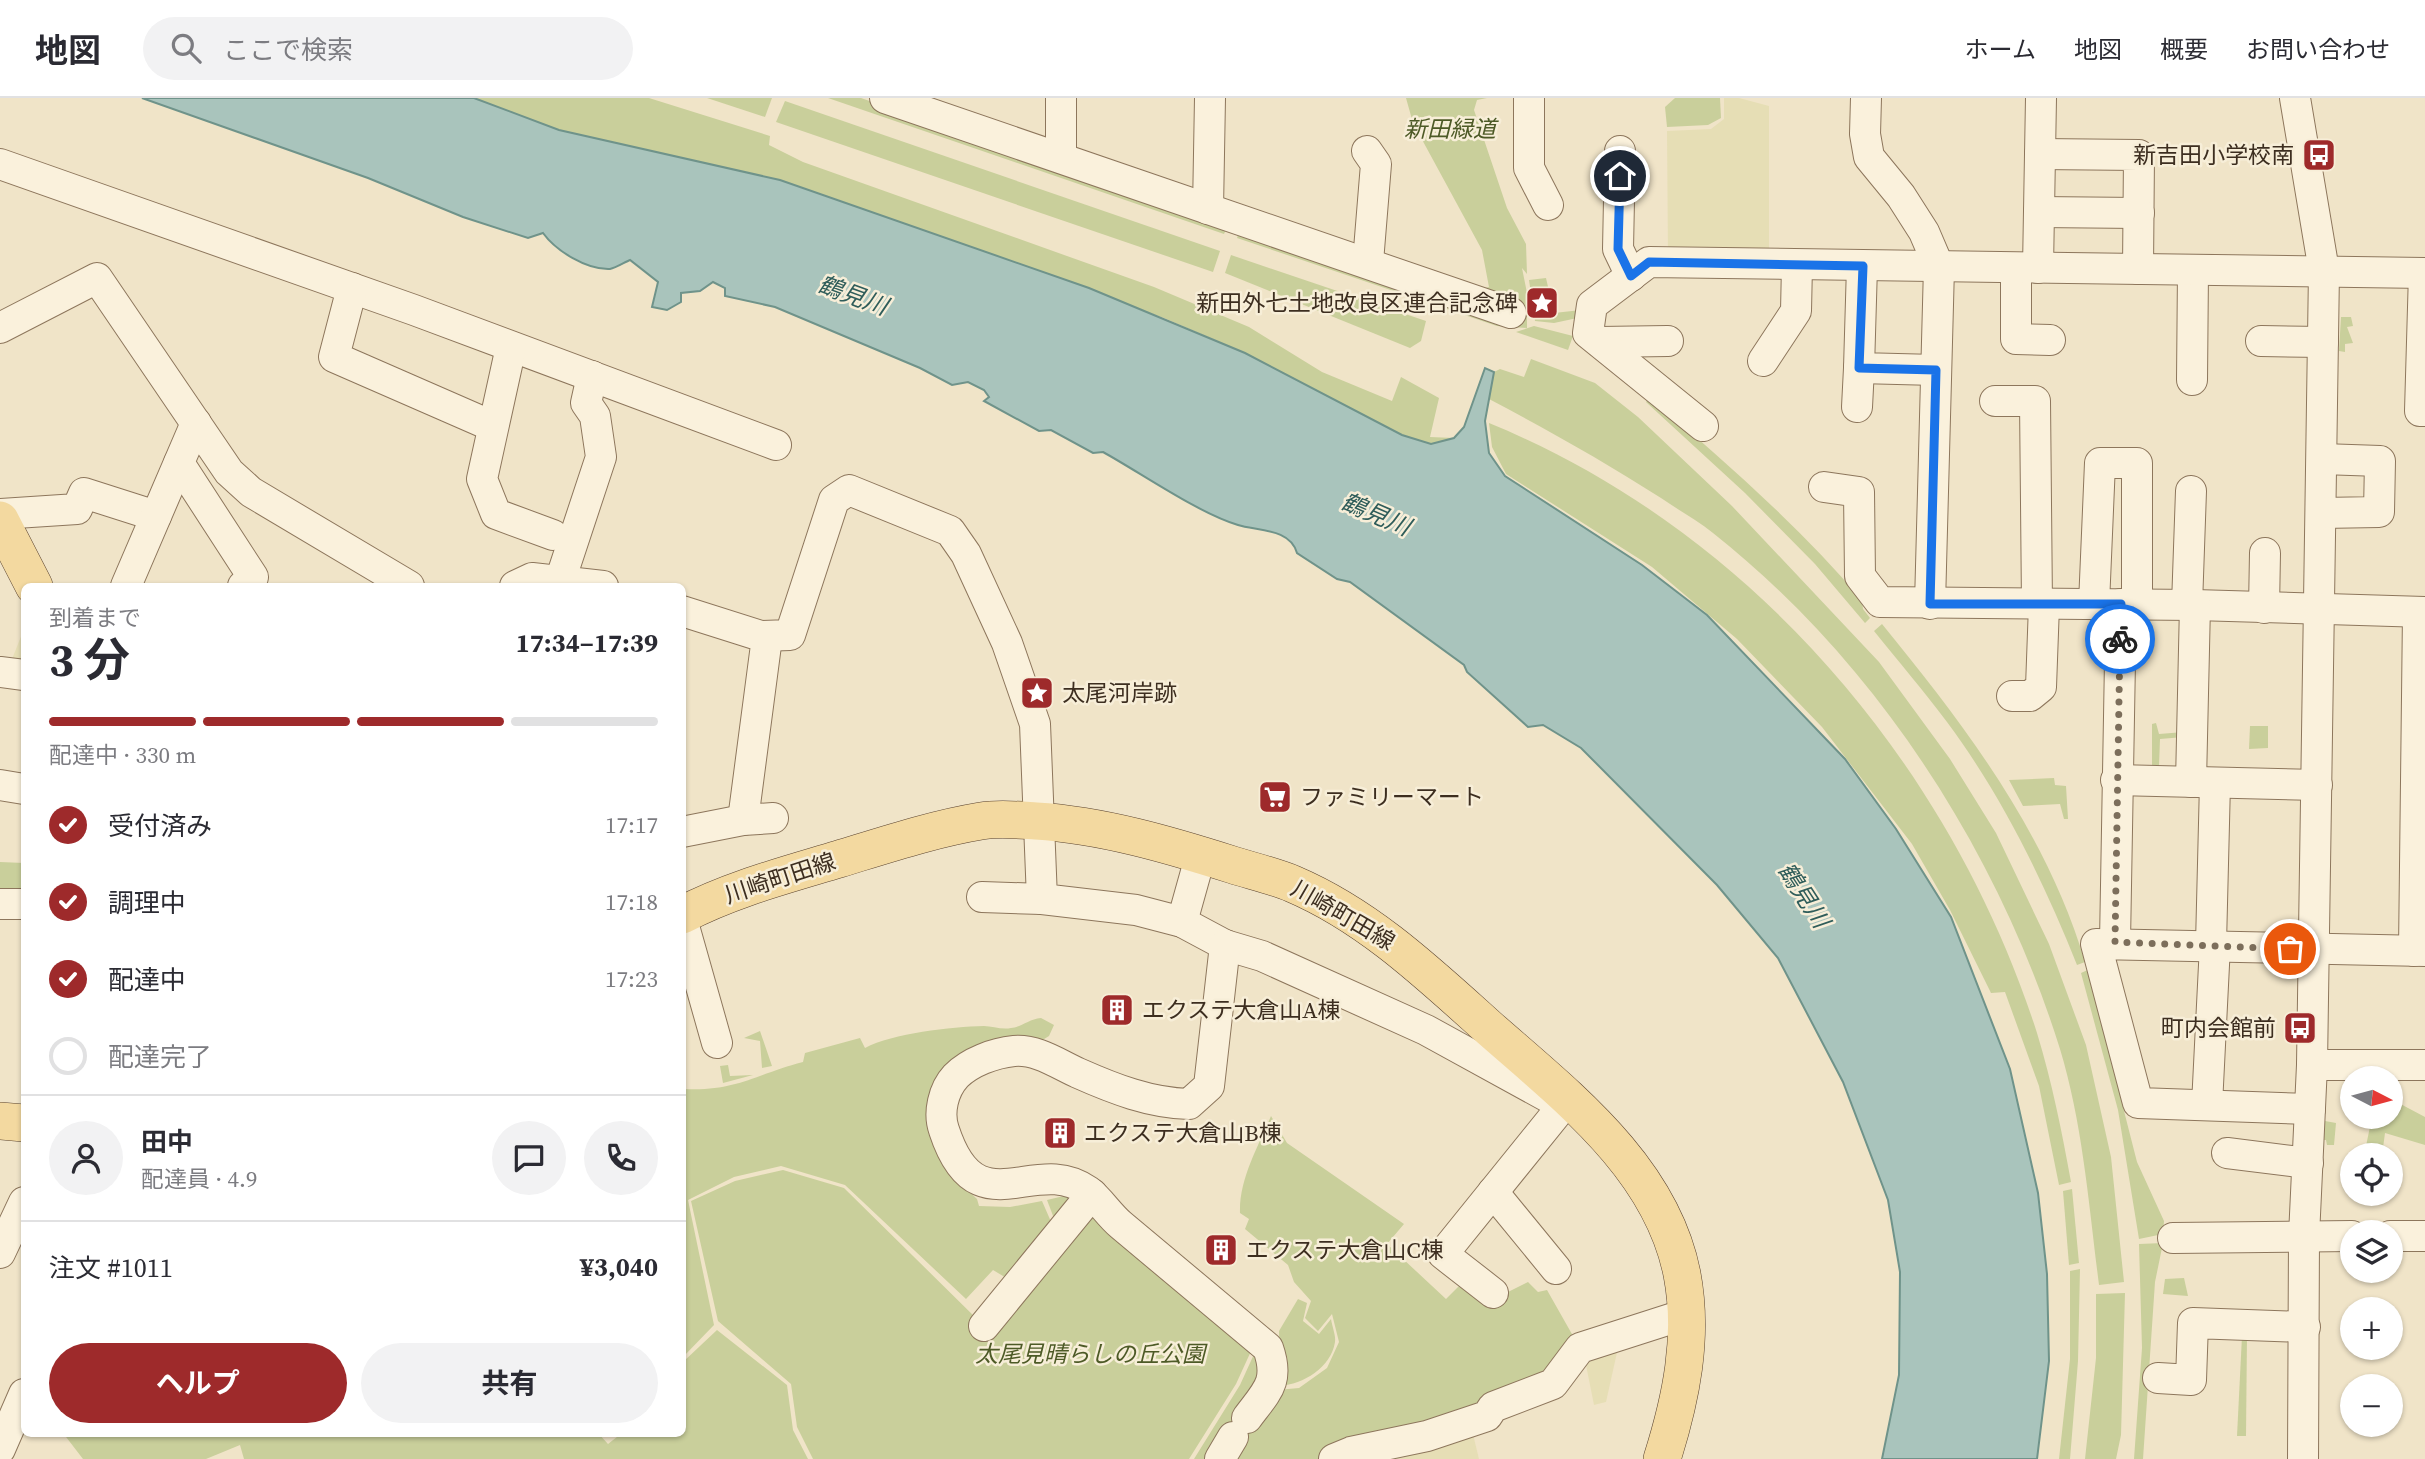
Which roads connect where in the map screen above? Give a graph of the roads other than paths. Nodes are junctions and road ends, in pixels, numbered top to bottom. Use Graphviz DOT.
graph roads {
  1 [pos="885,98"];
  2 [pos="1061,98"];
  3 [pos="1210,98"];
  4 [pos="1866,98"];
  5 [pos="2041,98"];
  6 [pos="2295,98"];
  7 [pos="1529,100"];
  8 [pos="934,106"];
  9 [pos="1367,151"];
  10 [pos="1620,151"];
  11 [pos="2040,154"];
  12 [pos="1060,158"];
  13 [pos="0,164"];
  14 [pos="1548,205"];
  15 [pos="1208,209"];
  16 [pos="2039,212"];
  17 [pos="2139,213"];
  18 [pos="1368,261"];
  19 [pos="1797,265"];
  20 [pos="1863,266"];
  21 [pos="1939,267"];
  22 [pos="2027,268"];
  23 [pos="1640,269"];
  24 [pos="2138,269"];
  25 [pos="2193,270"];
  26 [pos="2324,271"];
  27 [pos="2424,273"];
  28 [pos="352,288"];
  29 [pos="1511,313"];
  30 [pos="0,328"];
  31 [pos="2050,340"];
  32 [pos="1668,341"];
  33 [pos="2261,341"];
  34 [pos="1600,342"];
  35 [pos="2323,342"];
  36 [pos="510,347"];
  37 [pos="1763,361"];
  38 [pos="1859,368"];
  39 [pos="1936,370"];
  40 [pos="592,376"];
  41 [pos="2192,380"];
  42 [pos="1995,401"];
  43 [pos="1857,407"];
  44 [pos="2425,411"];
  45 [pos="196,423"];
  46 [pos="492,426"];
  47 [pos="1703,426"];
  48 [pos="776,445"];
  49 [pos="2322,459"];
  50 [pos="179,463"];
  51 [pos="1824,486"];
  52 [pos="2191,491"];
  53 [pos="2321,513"];
  54 [pos="0,514"];
  55 [pos="156,516"];
  56 [pos="0,520"];
  57 [pos="2265,554"];
  58 [pos="560,557"];
  59 [pos="32,583"];
  60 [pos="127,583"];
  61 [pos="246,583"];
  62 [pos="404,583"];
  63 [pos="521,583"];
  64 [pos="599,583"];
  65 [pos="1930,604"];
  66 [pos="2117,604"];
  67 [pos="2040,605"];
  68 [pos="2191,605"];
  69 [pos="2264,608"];
  70 [pos="2320,611"];
  71 [pos="686,612"];
  72 [pos="2421,612"];
  73 [pos="761,636"];
  74 [pos="0,672"];
  75 [pos="21,675"];
  76 [pos="2012,696"];
  77 [pos="2116,780"];
  78 [pos="2203,782"];
  79 [pos="0,785"];
  80 [pos="2317,785"];
  81 [pos="21,788"];
  82 [pos="773,818"];
  83 [pos="743,820"];
  84 [pos="1038,821"];
  85 [pos="686,831"];
  86 [pos="1201,855"];
  87 [pos="982,897"];
  88 [pos="1042,898"];
  89 [pos="0,904"];
  90 [pos="21,904"];
  91 [pos="686,915"];
  92 [pos="1182,922"];
  93 [pos="686,931"];
  94 [pos="2115,942"];
  95 [pos="1225,945"];
  96 [pos="2213,945"];
  97 [pos="2315,950"];
  98 [pos="2419,951"];
  99 [pos="717,1043"];
  100 [pos="2312,1065"];
  101 [pos="2425,1065"];
  102 [pos="2207,1105"];
  103 [pos="1574,1108"];
  104 [pos="2310,1109"];
  105 [pos="0,1121"];
  106 [pos="21,1123"];
  107 [pos="2227,1153"];
  108 [pos="2308,1163"];
  109 [pos="1493,1192"];
  110 [pos="1091,1194"];
  111 [pos="21,1208"];
  112 [pos="2304,1236"];
  113 [pos="2340,1236"];
  114 [pos="2403,1236"];
  115 [pos="2425,1236"];
  116 [pos="2173,1238"];
  117 [pos="0,1253"];
  118 [pos="1556,1269"];
  119 [pos="1493,1293"];
  120 [pos="1686,1314"];
  121 [pos="984,1326"];
  122 [pos="2305,1327"];
  123 [pos="2158,1378"];
  124 [pos="21,1401"];
  125 [pos="1233,1438"];
  126 [pos="0,1449"];
  127 [pos="1334,1459"];
  128 [pos="1662,1459"];
  129 [pos="2303,1459"];
  1 -- 8 [label="street"];
  2 -- 12 [label="street"];
  3 -- 15 [label="street"];
  4 -- 21 [label="street"];
  5 -- 11 [label="street"];
  6 -- 26 [label="street"];
  7 -- 14 [label="street"];
  8 -- 12 [label="street"];
  9 -- 18 [label="street"];
  10 -- 23 [label="street"];
  11 -- 16 [label="street"];
  11 -- 17 [label="street"];
  12 -- 15 [label="street"];
  13 -- 28 [label="street"];
  15 -- 18 [label="street"];
  16 -- 17 [label="street"];
  16 -- 22 [label="street"];
  17 -- 24 [label="street"];
  18 -- 29 [label="street"];
  19 -- 20 [label="street"];
  19 -- 23 [label="street"];
  19 -- 37 [label="street"];
  20 -- 21 [label="street"];
  20 -- 38 [label="street"];
  21 -- 22 [label="street"];
  21 -- 39 [label="street"];
  22 -- 24 [label="street"];
  22 -- 31 [label="street"];
  23 -- 34 [label="street"];
  24 -- 25 [label="street"];
  25 -- 26 [label="street"];
  25 -- 41 [label="street"];
  26 -- 27 [label="street"];
  26 -- 35 [label="street"];
  27 -- 44 [label="street"];
  28 -- 36 [label="street"];
  28 -- 46 [label="street"];
  30 -- 45 [label="street"];
  32 -- 34 [label="street"];
  33 -- 35 [label="street"];
  34 -- 47 [label="street"];
  35 -- 49 [label="street"];
  36 -- 40 [label="street"];
  36 -- 46 [label="street"];
  38 -- 39 [label="street"];
  38 -- 43 [label="street"];
  39 -- 65 [label="street"];
  40 -- 48 [label="street"];
  40 -- 58 [label="street"];
  42 -- 67 [label="street"];
  45 -- 50 [label="street"];
  45 -- 62 [label="street"];
  46 -- 58 [label="street"];
  49 -- 53 [label="street"];
  49 -- 53 [label="street"];
  50 -- 55 [label="street"];
  50 -- 61 [label="street"];
  51 -- 65 [label="street"];
  52 -- 68 [label="street"];
  53 -- 70 [label="street"];
  54 -- 55 [label="street"];
  55 -- 60 [label="street"];
  56 -- 59 [label="main road"];
  57 -- 69 [label="street"];
  58 -- 63 [label="street"];
  58 -- 64 [label="street"];
  65 -- 67 [label="street"];
  66 -- 67 [label="street"];
  66 -- 68 [label="street"];
  66 -- 77 [label="street"];
  67 -- 76 [label="street"];
  68 -- 69 [label="street"];
  68 -- 78 [label="street"];
  69 -- 70 [label="street"];
  70 -- 72 [label="street"];
  70 -- 80 [label="street"];
  71 -- 73 [label="street"];
  72 -- 98 [label="street"];
  73 -- 83 [label="street"];
  73 -- 84 [label="street"];
  74 -- 75 [label="street"];
  77 -- 78 [label="street"];
  77 -- 94 [label="street"];
  78 -- 80 [label="street"];
  78 -- 96 [label="street"];
  79 -- 81 [label="street"];
  80 -- 97 [label="street"];
  82 -- 83 [label="street"];
  83 -- 85 [label="street"];
  84 -- 86 [label="main road, 川崎町田線"];
  84 -- 88 [label="street"];
  84 -- 91 [label="main road, 川崎町田線"];
  86 -- 92 [label="street"];
  86 -- 103 [label="main road, 川崎町田線"];
  87 -- 88 [label="street"];
  88 -- 92 [label="street"];
  89 -- 90 [label="street"];
  92 -- 95 [label="street"];
  93 -- 99 [label="street"];
  94 -- 96 [label="street"];
  94 -- 102 [label="street"];
  95 -- 103 [label="street"];
  95 -- 110 [label="street"];
  96 -- 97 [label="street"];
  96 -- 102 [label="street"];
  97 -- 98 [label="street"];
  97 -- 100 [label="street"];
  100 -- 101 [label="street"];
  100 -- 104 [label="street"];
  102 -- 104 [label="street"];
  103 -- 109 [label="street"];
  103 -- 120 [label="main road, 川崎町田線"];
  104 -- 108 [label="street"];
  105 -- 106 [label="main road"];
  107 -- 108 [label="street"];
  108 -- 112 [label="street"];
  109 -- 118 [label="street"];
  109 -- 119 [label="street"];
  110 -- 121 [label="street"];
  110 -- 125 [label="street"];
  111 -- 117 [label="street"];
  112 -- 113 [label="street"];
  112 -- 116 [label="street"];
  112 -- 122 [label="street"];
  114 -- 115 [label="street"];
  120 -- 127 [label="street"];
  120 -- 128 [label="main road, 川崎町田線"];
  122 -- 123 [label="street"];
  122 -- 129 [label="street"];
  124 -- 126 [label="street"];
}
